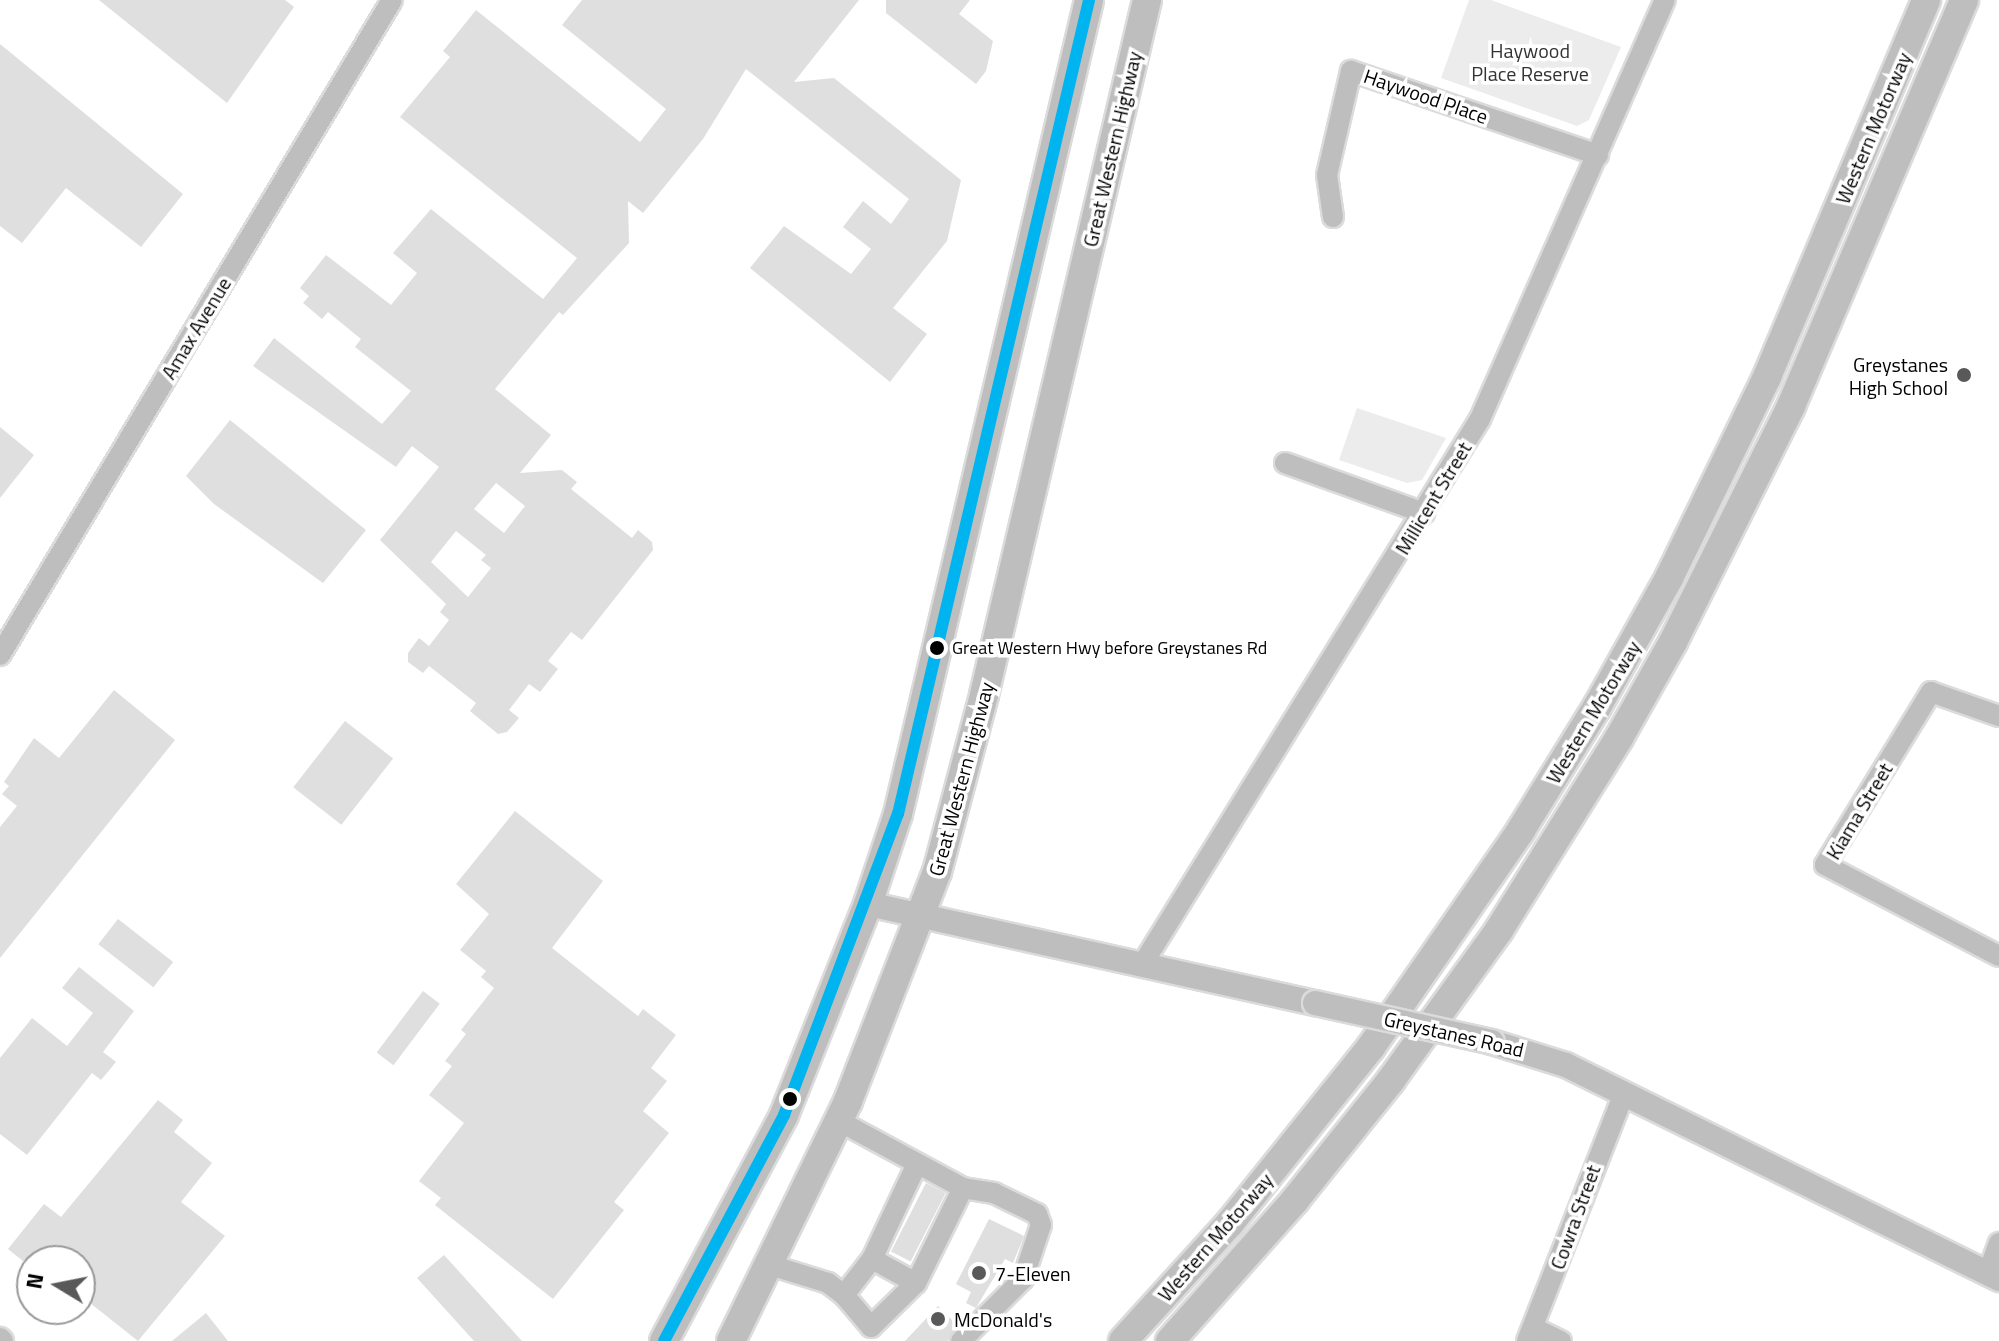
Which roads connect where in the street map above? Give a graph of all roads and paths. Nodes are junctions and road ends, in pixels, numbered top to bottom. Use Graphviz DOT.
graph roads {
  1 [pos="392,0"];
  2 [pos="1089,0"];
  3 [pos="1147,0"];
  4 [pos="1665,0"];
  5 [pos="1926,0"];
  6 [pos="1964,0"];
  7 [pos="1598,155"];
  8 [pos="1333,217"];
  9 [pos="1285,463"];
  10 [pos="1424,513"];
  11 [pos="0,655"];
  12 [pos="1999,716"];
  13 [pos="868,904"];
  14 [pos="921,916"];
  15 [pos="1999,956"];
  16 [pos="1142,965"];
  17 [pos="1624,1094"];
  18 [pos="839,1121"];
  19 [pos="916,1166"];
  20 [pos="963,1188"];
  21 [pos="1999,1243"];
  22 [pos="872,1259"];
  23 [pos="770,1265"];
  24 [pos="1993,1276"];
  25 [pos="916,1283"];
  26 [pos="844,1295"];
  27 [pos="864,1334"];
  28 [pos="1531,1334"];
  29 [pos="664,1341"];
  30 [pos="731,1341"];
  31 [pos="961,1341"];
  32 [pos="1123,1341"];
  33 [pos="1170,1341"];
  34 [pos="1561,1341"];
  1 -- 11 [label="street, Amax Avenue"];
  2 -- 13 [label="highway"];
  3 -- 14 [label="highway, Great Western Highway"];
  4 -- 7 [label="street, Millicent Street"];
  5 -- 32 [label="highway, Western Motorway"];
  6 -- 33 [label="highway, Western Motorway"];
  7 -- 8 [label="street, Haywood Place"];
  7 -- 10 [label="street, Millicent Street"];
  9 -- 10 [label="street"];
  10 -- 16 [label="street, Millicent Street"];
  12 -- 15 [label="street, Kiama Street"];
  13 -- 14 [label="main road, Greystanes Road"];
  13 -- 29 [label="highway"];
  14 -- 16 [label="main road, Greystanes Road"];
  14 -- 18 [label="highway, Great Western Highway"];
  16 -- 17 [label="main road, Greystanes Road, bridge"];
  17 -- 24 [label="main road, Greystanes Road"];
  17 -- 28 [label="street, Cowra Street"];
  18 -- 19 [label="street"];
  18 -- 23 [label="highway, Great Western Highway"];
  19 -- 20 [label="street"];
  19 -- 22 [label="street"];
  20 -- 25 [label="street"];
  20 -- 31 [label="street"];
  21 -- 24 [label="street"];
  22 -- 25 [label="street"];
  22 -- 26 [label="street"];
  23 -- 26 [label="street"];
  23 -- 30 [label="highway, Great Western Highway"];
  25 -- 27 [label="street"];
  26 -- 27 [label="street"];
  28 -- 34 [label="street"];
}
